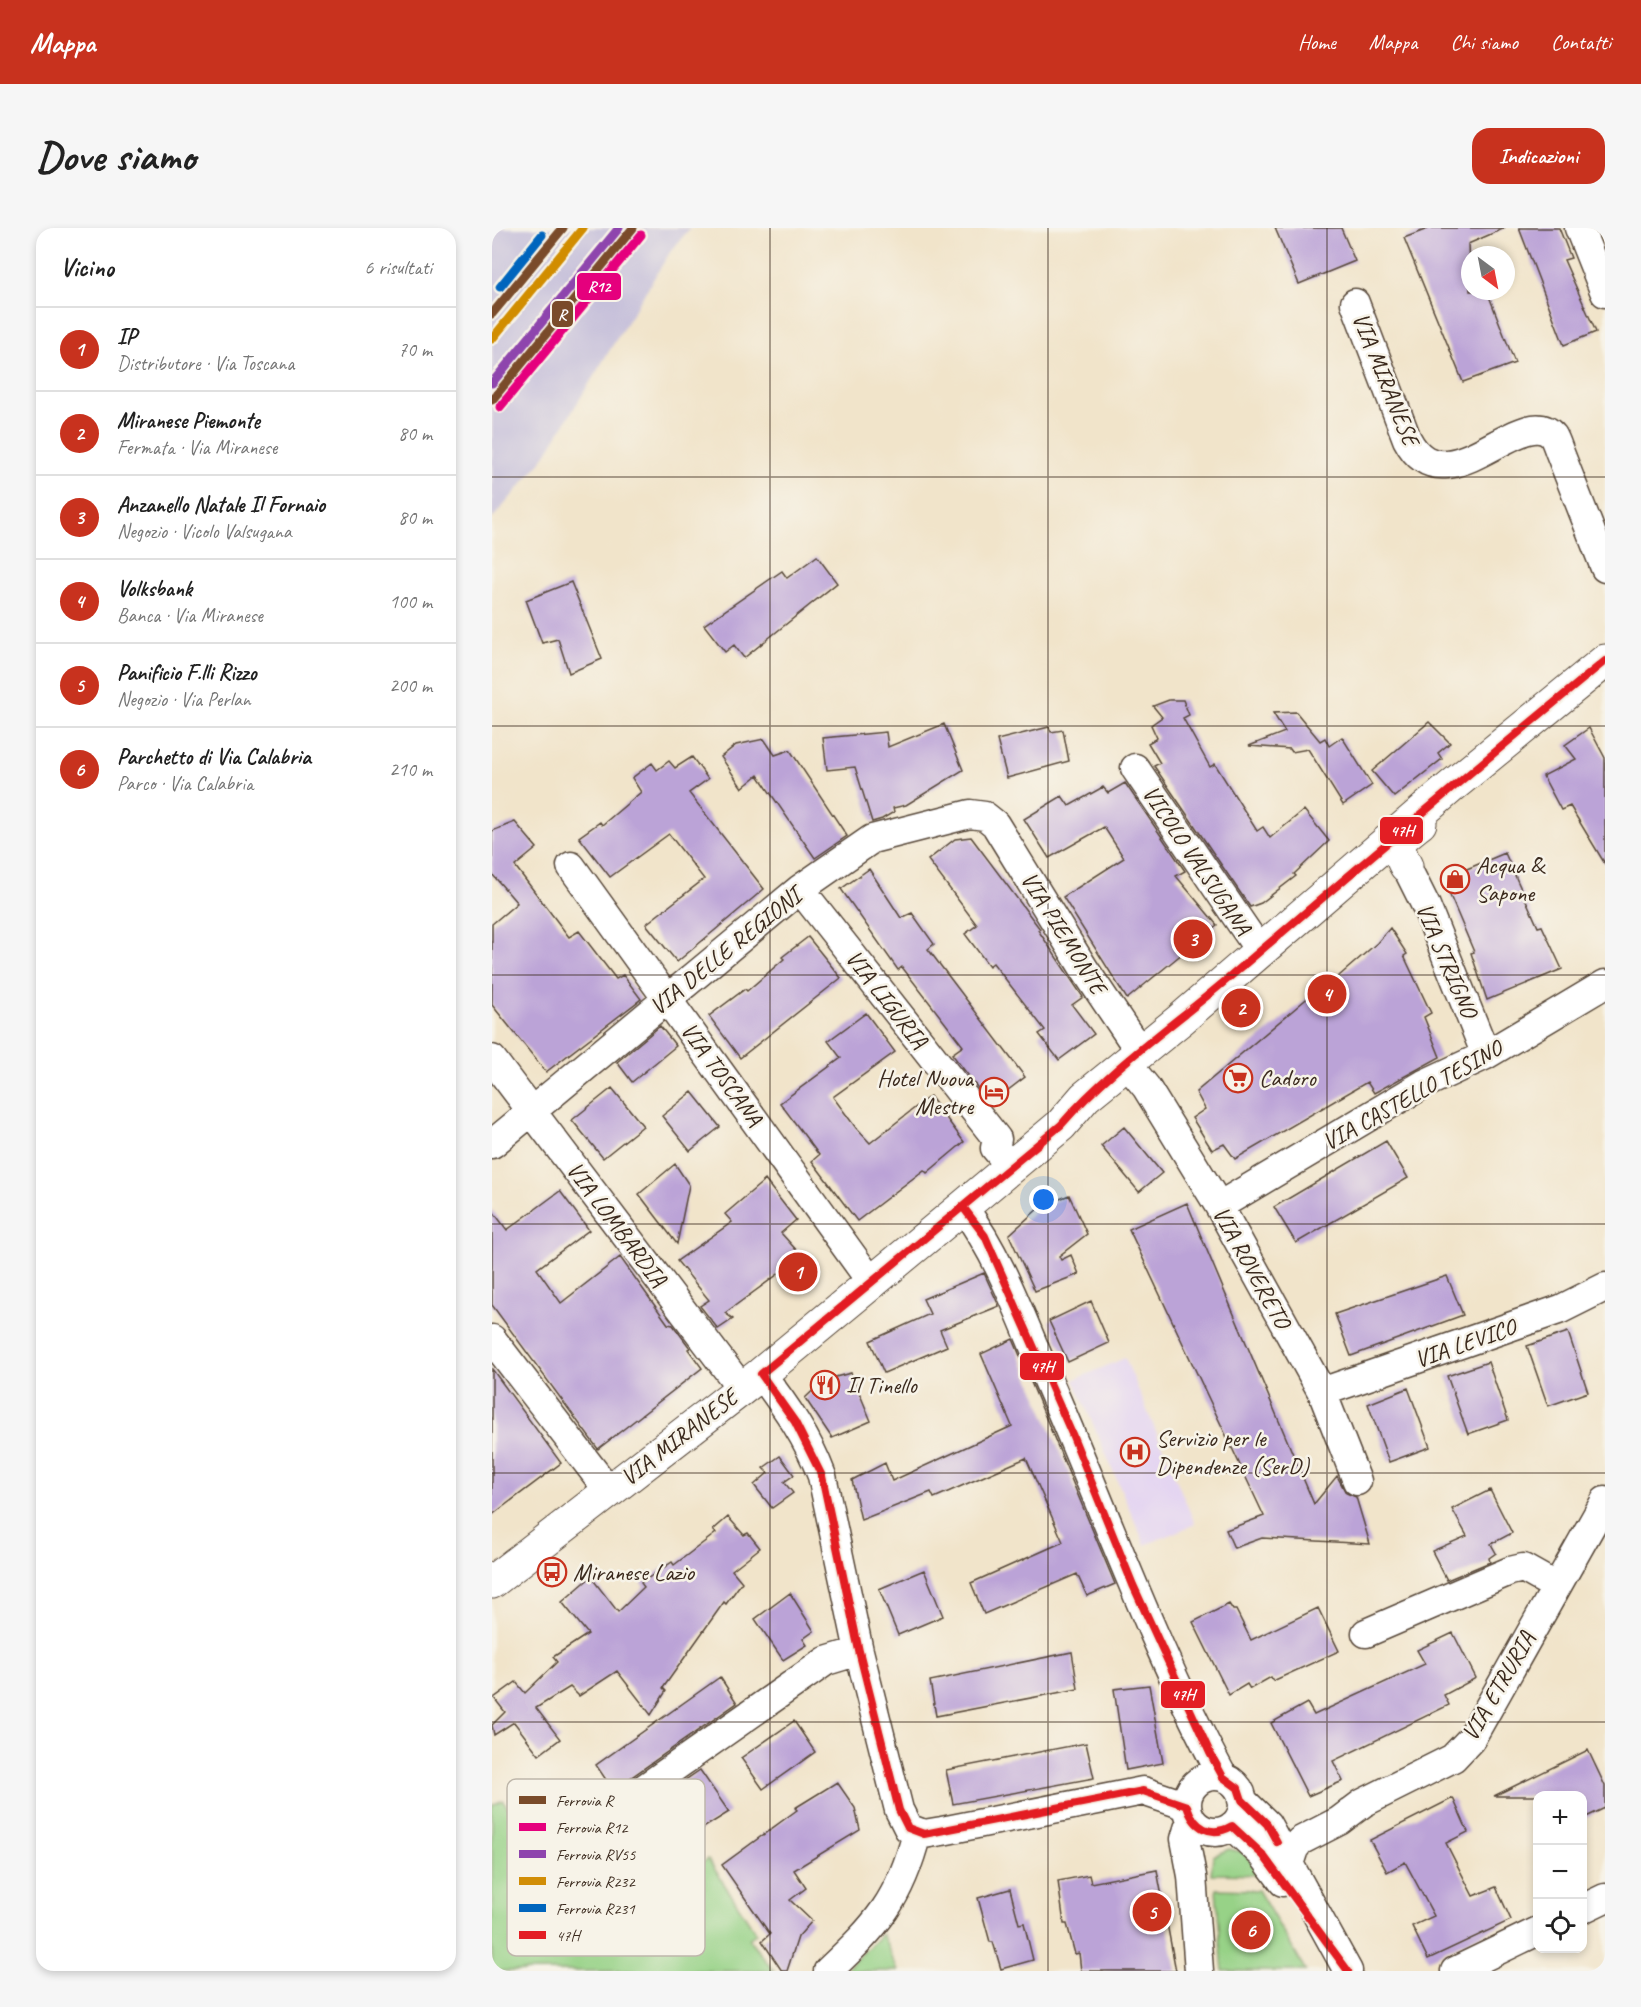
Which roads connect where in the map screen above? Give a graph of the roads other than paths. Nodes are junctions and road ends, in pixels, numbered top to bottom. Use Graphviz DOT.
graph roads {
  1 [pos="1579,228"];
  2 [pos="1605,293"];
  3 [pos="1355,303"];
  4 [pos="1605,568"];
  5 [pos="1605,662"];
  6 [pos="1605,677"];
  7 [pos="1135,768"];
  8 [pos="1452,786"];
  9 [pos="985,816"];
  10 [pos="1403,861"];
  11 [pos="571,866"];
  12 [pos="800,890"];
  13 [pos="1348,892"];
  14 [pos="1267,961"];
  15 [pos="1605,984"];
  16 [pos="667,999"];
  17 [pos="1151,1055"];
  18 [pos="1486,1055"];
  19 [pos="492,1059"];
  20 [pos="531,1111"];
  21 [pos="492,1144"];
  22 [pos="1011,1167"];
  23 [pos="1218,1206"];
  24 [pos="963,1207"];
  25 [pos="872,1283"];
  26 [pos="1605,1287"];
  27 [pos="492,1338"];
  28 [pos="751,1381"];
  29 [pos="1322,1392"];
  30 [pos="1357,1481"];
  31 [pos="609,1491"];
  32 [pos="1605,1501"];
  33 [pos="492,1582"];
  34 [pos="1555,1586"];
  35 [pos="1366,1633"];
  36 [pos="859,1651"];
  37 [pos="1223,1777"];
  38 [pos="658,1779"];
  39 [pos="1242,1800"];
  40 [pos="1363,1803"];
  41 [pos="1189,1813"];
  42 [pos="1267,1824"];
  43 [pos="1224,1829"];
  44 [pos="917,1833"];
  45 [pos="1289,1864"];
  46 [pos="1192,1876"];
  47 [pos="1605,1898"];
  48 [pos="1587,1907"];
  49 [pos="1533,1933"];
  50 [pos="1347,1970"];
  51 [pos="828,1971"];
  52 [pos="1199,1971"];
  53 [pos="1455,1971"];
  1 -- 2 [label="street"];
  3 -- 4 [label="street, VIA MIRANESE"];
  5 -- 8 [label="street"];
  6 -- 10 [label="street"];
  7 -- 14 [label="street, VICOLO VALSUGANA"];
  8 -- 10 [label="street"];
  8 -- 13 [label="street"];
  9 -- 12 [label="street, VIA DELLE REGIONI"];
  9 -- 17 [label="street, VIA PIEMONTE"];
  10 -- 13 [label="street"];
  10 -- 18 [label="street, VIA STRIGNO"];
  11 -- 16 [label="street, VIA TOSCANA"];
  12 -- 16 [label="street, VIA DELLE REGIONI"];
  12 -- 22 [label="street, VIA LIGURIA"];
  13 -- 14 [label="street"];
  14 -- 17 [label="street"];
  15 -- 18 [label="street, VIA CASTELLO TESINO"];
  16 -- 20 [label="street, VIA DELLE REGIONI"];
  16 -- 25 [label="street, VIA TOSCANA"];
  17 -- 22 [label="street, VIA MIRANESE"];
  17 -- 23 [label="street, VIA ROVERETO"];
  18 -- 23 [label="street, VIA CASTELLO TESINO"];
  19 -- 20 [label="street, VIA LOMBARDIA"];
  20 -- 21 [label="street, VIA DELLE REGIONI"];
  20 -- 28 [label="street, VIA LOMBARDIA"];
  22 -- 24 [label="street, VIA MIRANESE"];
  23 -- 29 [label="street, VIA ROVERETO"];
  24 -- 25 [label="street, VIA MIRANESE"];
  24 -- 37 [label="street"];
  25 -- 28 [label="street, VIA MIRANESE"];
  26 -- 29 [label="street, VIA LEVICO"];
  27 -- 31 [label="street"];
  28 -- 31 [label="street, VIA MIRANESE"];
  28 -- 36 [label="street, VIA LOMBARDIA"];
  29 -- 30 [label="street, VIA ROVERETO"];
  31 -- 33 [label="street, VIA MIRANESE"];
  32 -- 34 [label="street, VIA ETRURIA"];
  34 -- 35 [label="street"];
  34 -- 40 [label="street, VIA ETRURIA"];
  36 -- 38 [label="street"];
  36 -- 44 [label="street, VIA LOMBARDIA"];
  37 -- 39 [label="street"];
  37 -- 41 [label="street"];
  39 -- 42 [label="street"];
  39 -- 43 [label="street"];
  40 -- 42 [label="street, VIA ETRURIA"];
  40 -- 45 [label="street, VIA ETRURIA"];
  41 -- 43 [label="street"];
  41 -- 44 [label="street"];
  41 -- 46 [label="street"];
  42 -- 45 [label="street"];
  43 -- 46 [label="street"];
  43 -- 50 [label="street"];
  44 -- 51 [label="street"];
  45 -- 50 [label="street"];
  46 -- 52 [label="street"];
  47 -- 48 [label="street"];
  49 -- 53 [label="street"];
}
